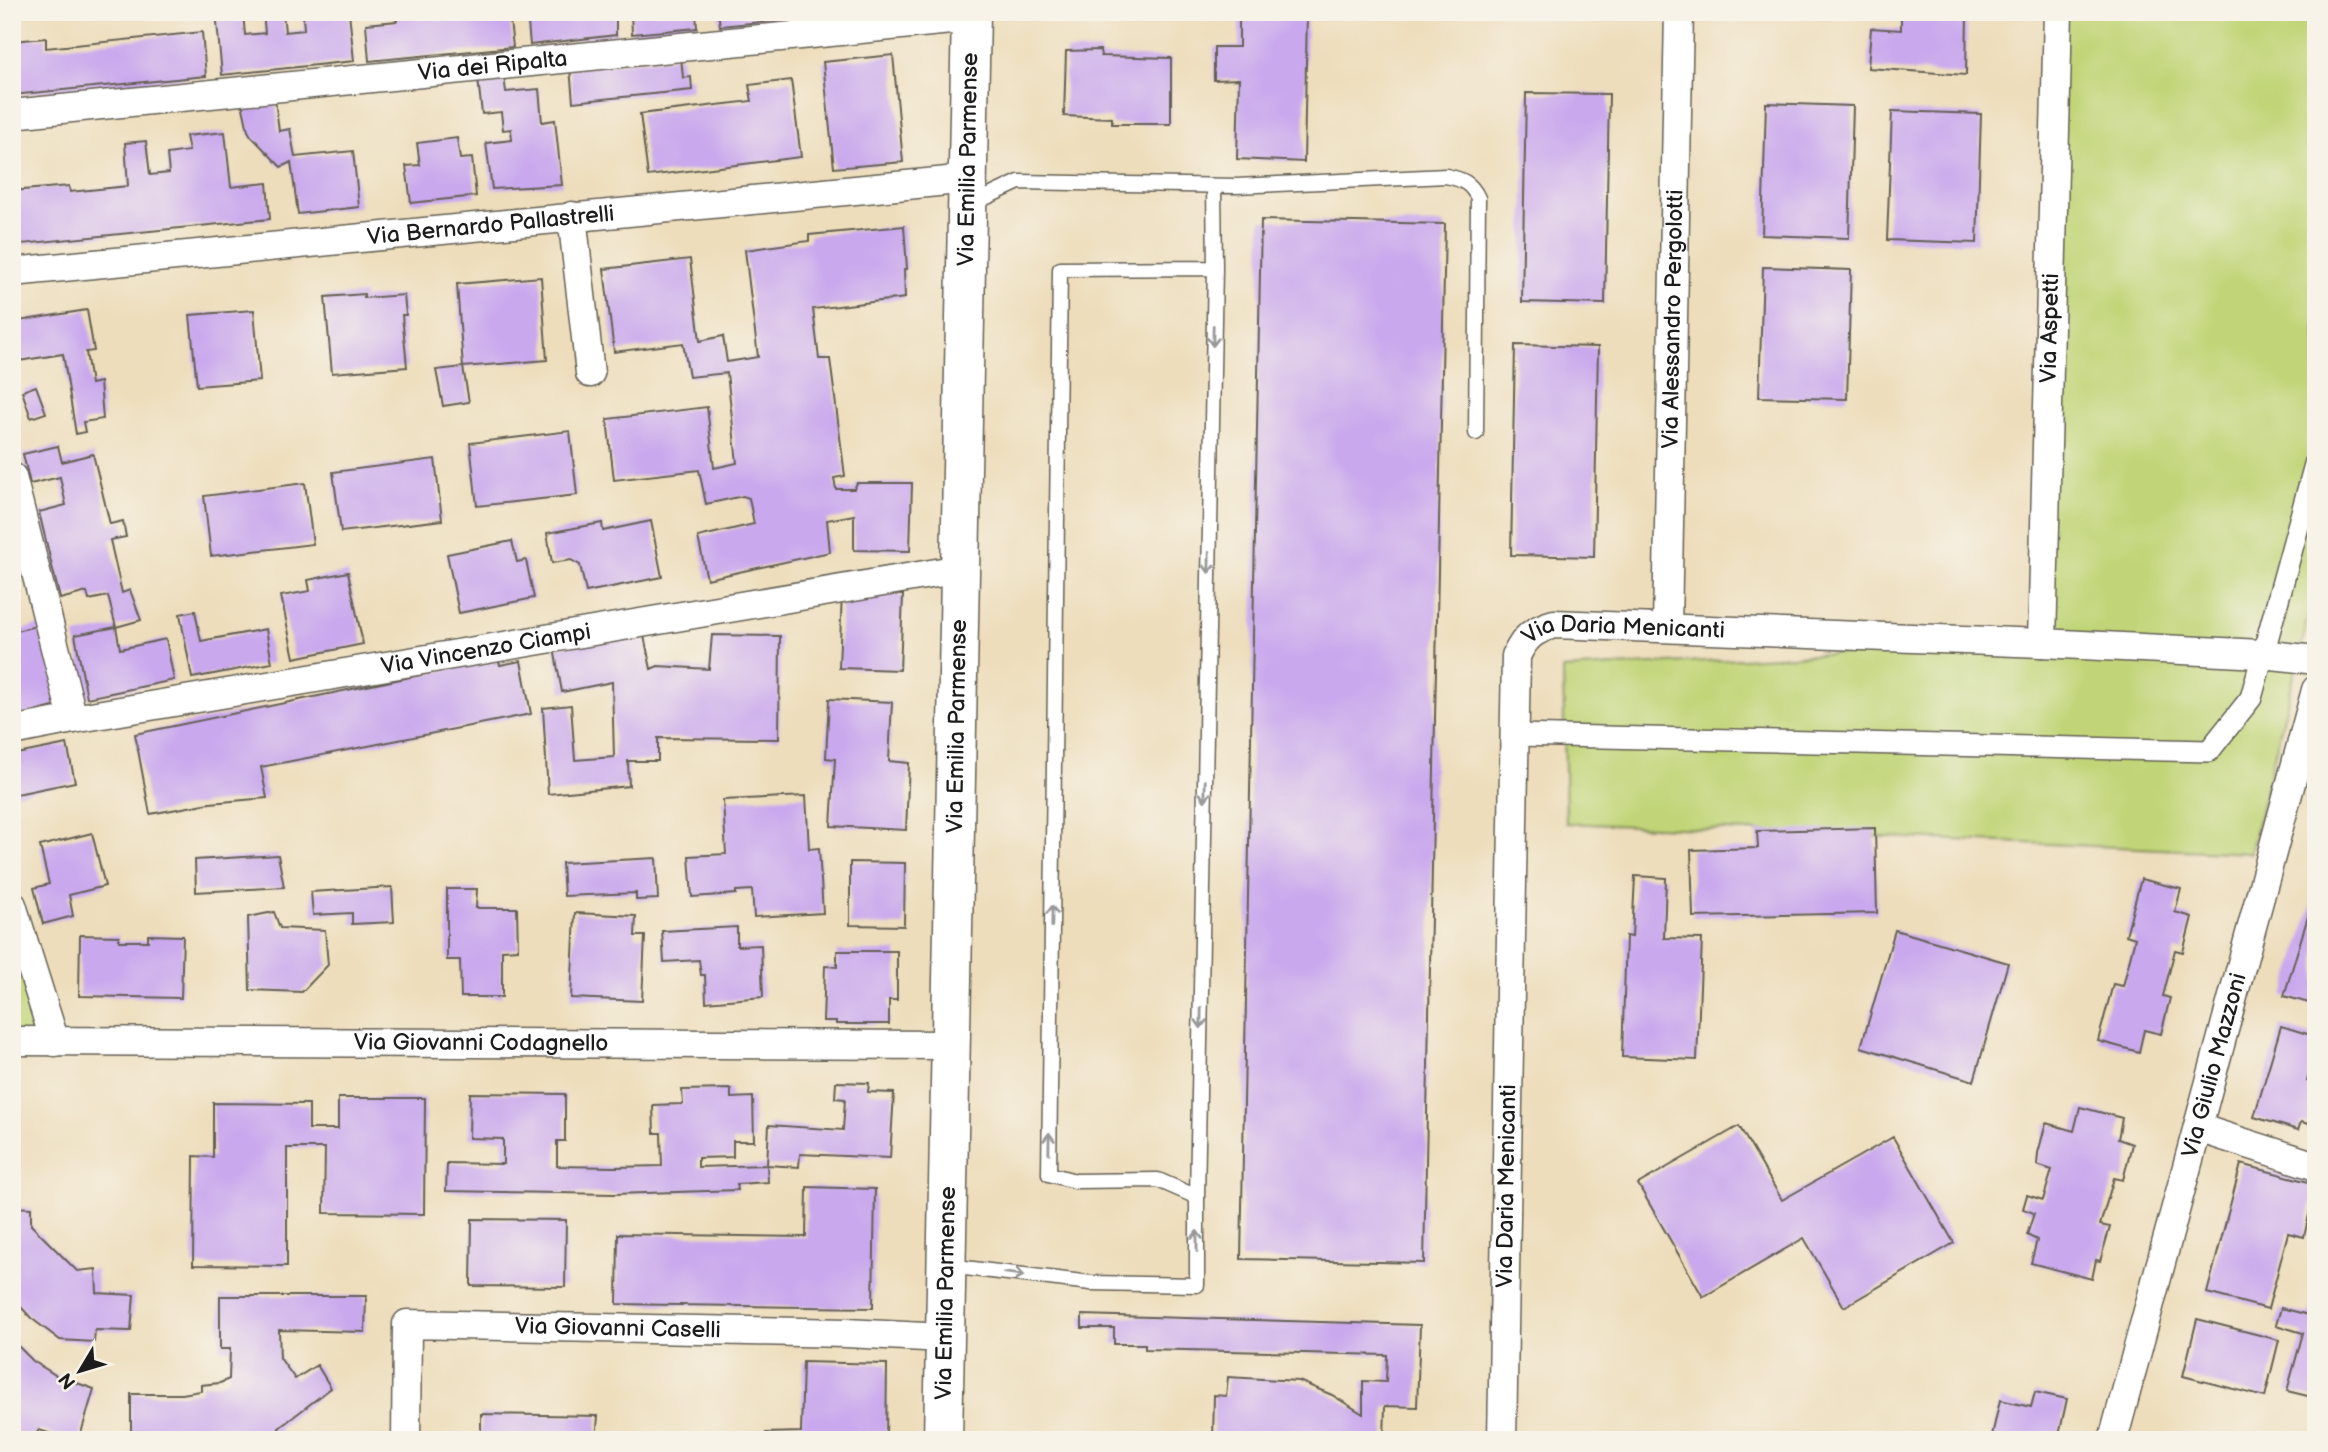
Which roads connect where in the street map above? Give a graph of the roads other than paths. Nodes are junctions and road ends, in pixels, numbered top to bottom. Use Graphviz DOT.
graph roads {
  1 [pos="1679,12"];
  2 [pos="2058,12"];
  3 [pos="971,15"];
  4 [pos="12,114"];
  5 [pos="1214,186"];
  6 [pos="968,192"];
  7 [pos="572,216"];
  8 [pos="1215,268"];
  9 [pos="12,272"];
  10 [pos="590,373"];
  11 [pos="1476,433"];
  12 [pos="2316,461"];
  13 [pos="12,477"];
  14 [pos="960,569"];
  15 [pos="1667,627"];
  16 [pos="2042,643"];
  17 [pos="2262,654"];
  18 [pos="2316,660"];
  19 [pos="2316,690"];
  20 [pos="73,719"];
  21 [pos="12,732"];
  22 [pos="1515,735"];
  23 [pos="12,905"];
  24 [pos="12,1041"];
  25 [pos="55,1042"];
  26 [pos="951,1045"];
  27 [pos="2198,1128"];
  28 [pos="2316,1166"];
  29 [pos="1197,1197"];
  30 [pos="946,1266"];
  31 [pos="945,1338"];
  32 [pos="406,1440"];
  33 [pos="943,1440"];
  34 [pos="1502,1440"];
  35 [pos="2113,1440"];
  1 -- 15 [label="street, Via Alessandro Pergolotti"];
  2 -- 16 [label="street, Via Aspetti"];
  3 -- 4 [label="street, Via dei Ripalta"];
  3 -- 6 [label="main road, Via Emilia Parmense"];
  5 -- 6 [label="lane"];
  5 -- 8 [label="lane"];
  5 -- 11 [label="lane"];
  6 -- 7 [label="street, Via Bernardo Pallastrelli"];
  6 -- 14 [label="main road, Via Emilia Parmense"];
  7 -- 9 [label="street, Via Bernardo Pallastrelli"];
  7 -- 10 [label="street"];
  8 -- 29 [label="lane, one-way"];
  29 -- 8 [label="lane, one-way"];
  12 -- 17 [label="street"];
  13 -- 20 [label="street"];
  14 -- 20 [label="street, Via Vincenzo Ciampi"];
  14 -- 26 [label="main road, Via Emilia Parmense"];
  15 -- 16 [label="street, Via Daria Menicanti"];
  15 -- 22 [label="street, Via Daria Menicanti"];
  16 -- 17 [label="street, Via Daria Menicanti"];
  17 -- 18 [label="street, Via Daria Menicanti"];
  17 -- 22 [label="street"];
  19 -- 27 [label="street, Via Giulio Mazzoni"];
  20 -- 21 [label="street, Via Vincenzo Ciampi"];
  22 -- 34 [label="street, Via Daria Menicanti"];
  23 -- 25 [label="street"];
  24 -- 25 [label="street, Via Giovanni Codagnello"];
  25 -- 26 [label="street, Via Giovanni Codagnello"];
  26 -- 30 [label="main road, Via Emilia Parmense"];
  27 -- 28 [label="street"];
  27 -- 35 [label="street, Via Giulio Mazzoni"];
  30 -- 29 [label="lane, one-way"];
  30 -- 31 [label="main road, Via Emilia Parmense"];
  31 -- 32 [label="street, Via Giovanni Caselli"];
  31 -- 33 [label="main road, Via Emilia Parmense"];
}
